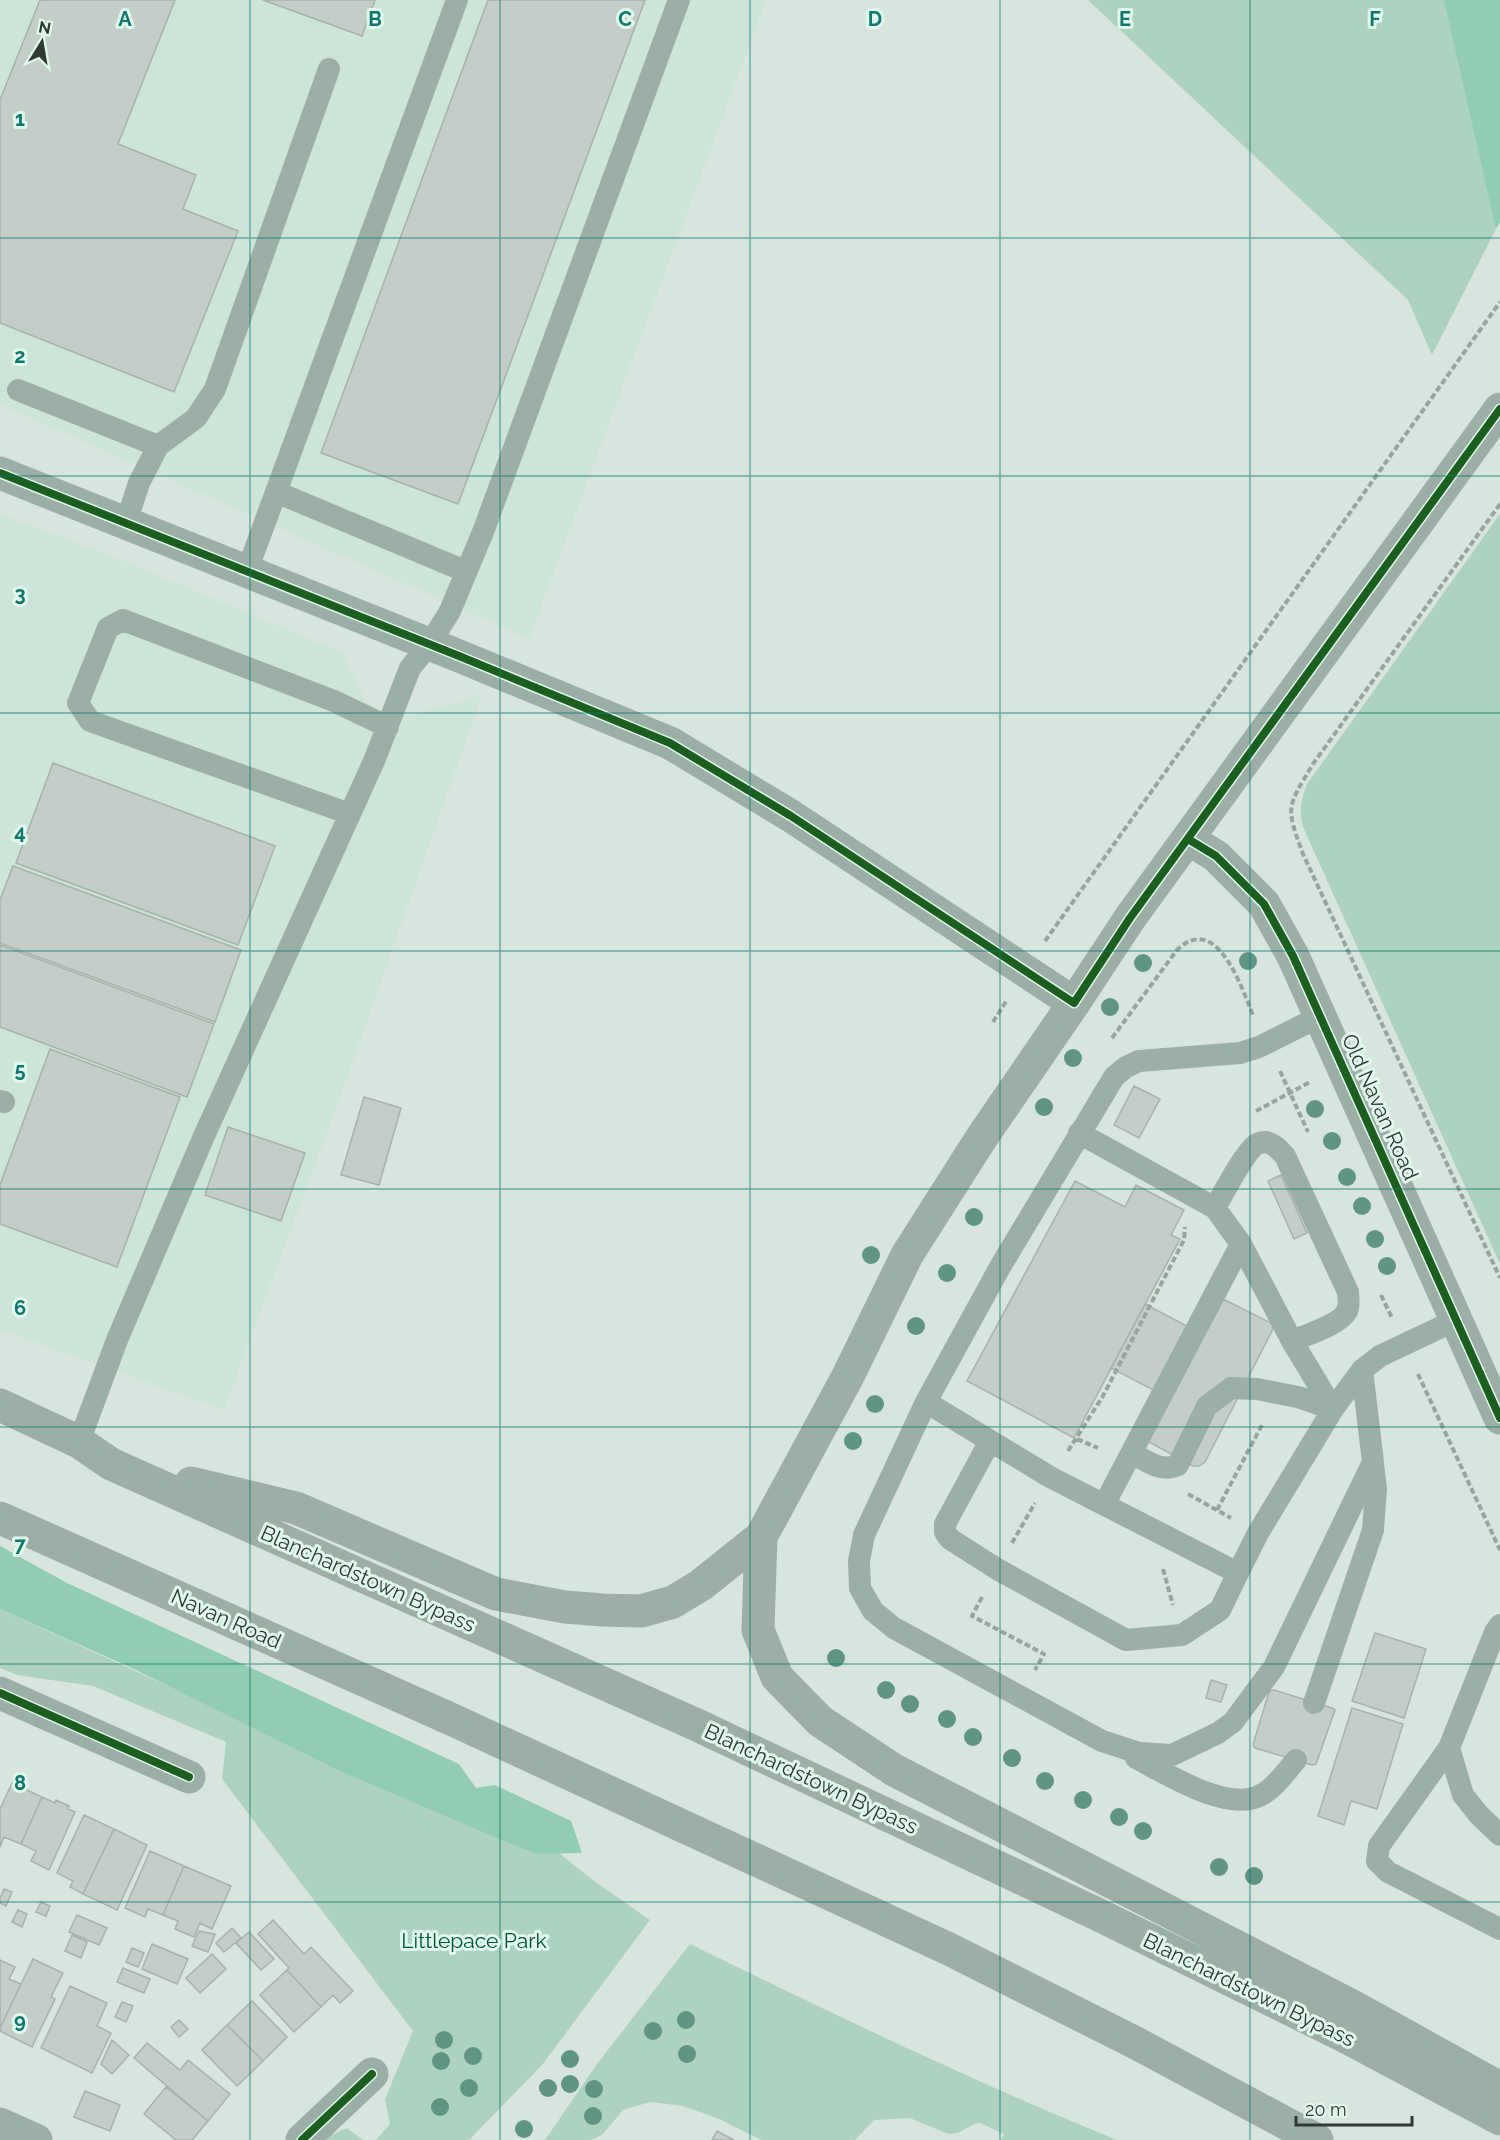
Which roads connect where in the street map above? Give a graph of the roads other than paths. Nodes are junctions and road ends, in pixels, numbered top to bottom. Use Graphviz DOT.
graph roads {
  1 [pos="457,0"];
  2 [pos="679,0"];
  3 [pos="329,69"];
  4 [pos="18,390"];
  5 [pos="1500,408"];
  6 [pos="158,446"];
  7 [pos="0,473"];
  8 [pos="276,492"];
  9 [pos="126,523"];
  10 [pos="247,571"];
  11 [pos="465,571"];
  12 [pos="429,645"];
  13 [pos="388,727"];
  14 [pos="350,814"];
  15 [pos="1188,839"];
  16 [pos="1074,1004"];
  17 [pos="1319,1017"];
  18 [pos="1079,1133"];
  19 [pos="1215,1208"];
  20 [pos="1241,1244"];
  21 [pos="1456,1320"];
  22 [pos="1292,1341"];
  23 [pos="1362,1370"];
  24 [pos="926,1402"];
  25 [pos="0,1405"];
  26 [pos="1333,1409"];
  27 [pos="1500,1418"];
  28 [pos="79,1442"];
  29 [pos="990,1442"];
  30 [pos="1132,1453"];
  31 [pos="1373,1462"];
  32 [pos="111,1464"];
  33 [pos="1105,1503"];
  34 [pos="0,1518"];
  35 [pos="761,1536"];
  36 [pos="1238,1573"];
  37 [pos="1500,1625"];
  38 [pos="0,1693"];
  39 [pos="1314,1703"];
  40 [pos="1102,1742"];
  41 [pos="1449,1748"];
  42 [pos="1296,1760"];
  43 [pos="189,1777"];
  44 [pos="1500,1835"];
  45 [pos="1500,1929"];
  46 [pos="372,2074"];
  47 [pos="1500,2088"];
  48 [pos="1500,2119"];
  49 [pos="0,2124"];
  50 [pos="36,2140"];
  51 [pos="302,2140"];
  52 [pos="1317,2140"];
  1 -- 8 [label="lane"];
  2 -- 11 [label="lane"];
  3 -- 6 [label="lane"];
  4 -- 6 [label="lane"];
  5 -- 15 [label="street"];
  6 -- 9 [label="lane"];
  7 -- 9 [label="street"];
  8 -- 10 [label="lane"];
  8 -- 11 [label="lane"];
  9 -- 10 [label="street"];
  10 -- 12 [label="street"];
  11 -- 12 [label="lane"];
  12 -- 13 [label="lane"];
  12 -- 16 [label="street"];
  13 -- 14 [label="lane"];
  13 -- 14 [label="lane"];
  14 -- 28 [label="lane"];
  15 -- 16 [label="street"];
  15 -- 17 [label="street, Old Navan Road"];
  16 -- 35 [label="highway"];
  17 -- 18 [label="lane"];
  17 -- 21 [label="street, Old Navan Road"];
  18 -- 19 [label="lane"];
  18 -- 24 [label="lane"];
  19 -- 20 [label="lane"];
  19 -- 22 [label="lane"];
  20 -- 22 [label="lane"];
  20 -- 30 [label="lane"];
  21 -- 23 [label="lane"];
  21 -- 27 [label="street, Old Navan Road"];
  22 -- 26 [label="lane"];
  23 -- 26 [label="lane"];
  23 -- 31 [label="lane"];
  24 -- 29 [label="lane"];
  24 -- 40 [label="lane"];
  25 -- 28 [label="highway"];
  26 -- 30 [label="lane"];
  26 -- 36 [label="lane"];
  28 -- 32 [label="highway"];
  29 -- 33 [label="lane"];
  29 -- 36 [label="lane"];
  30 -- 33 [label="lane"];
  31 -- 39 [label="lane"];
  31 -- 40 [label="lane"];
  32 -- 35 [label="highway"];
  32 -- 48 [label="highway, Blanchardstown Bypass"];
  33 -- 36 [label="lane"];
  34 -- 52 [label="highway, Navan Road"];
  35 -- 47 [label="highway"];
  37 -- 41 [label="lane"];
  38 -- 43 [label="street"];
  40 -- 42 [label="lane"];
  41 -- 44 [label="lane"];
  41 -- 45 [label="lane"];
  46 -- 51 [label="street"];
  49 -- 50 [label="street"];
}
